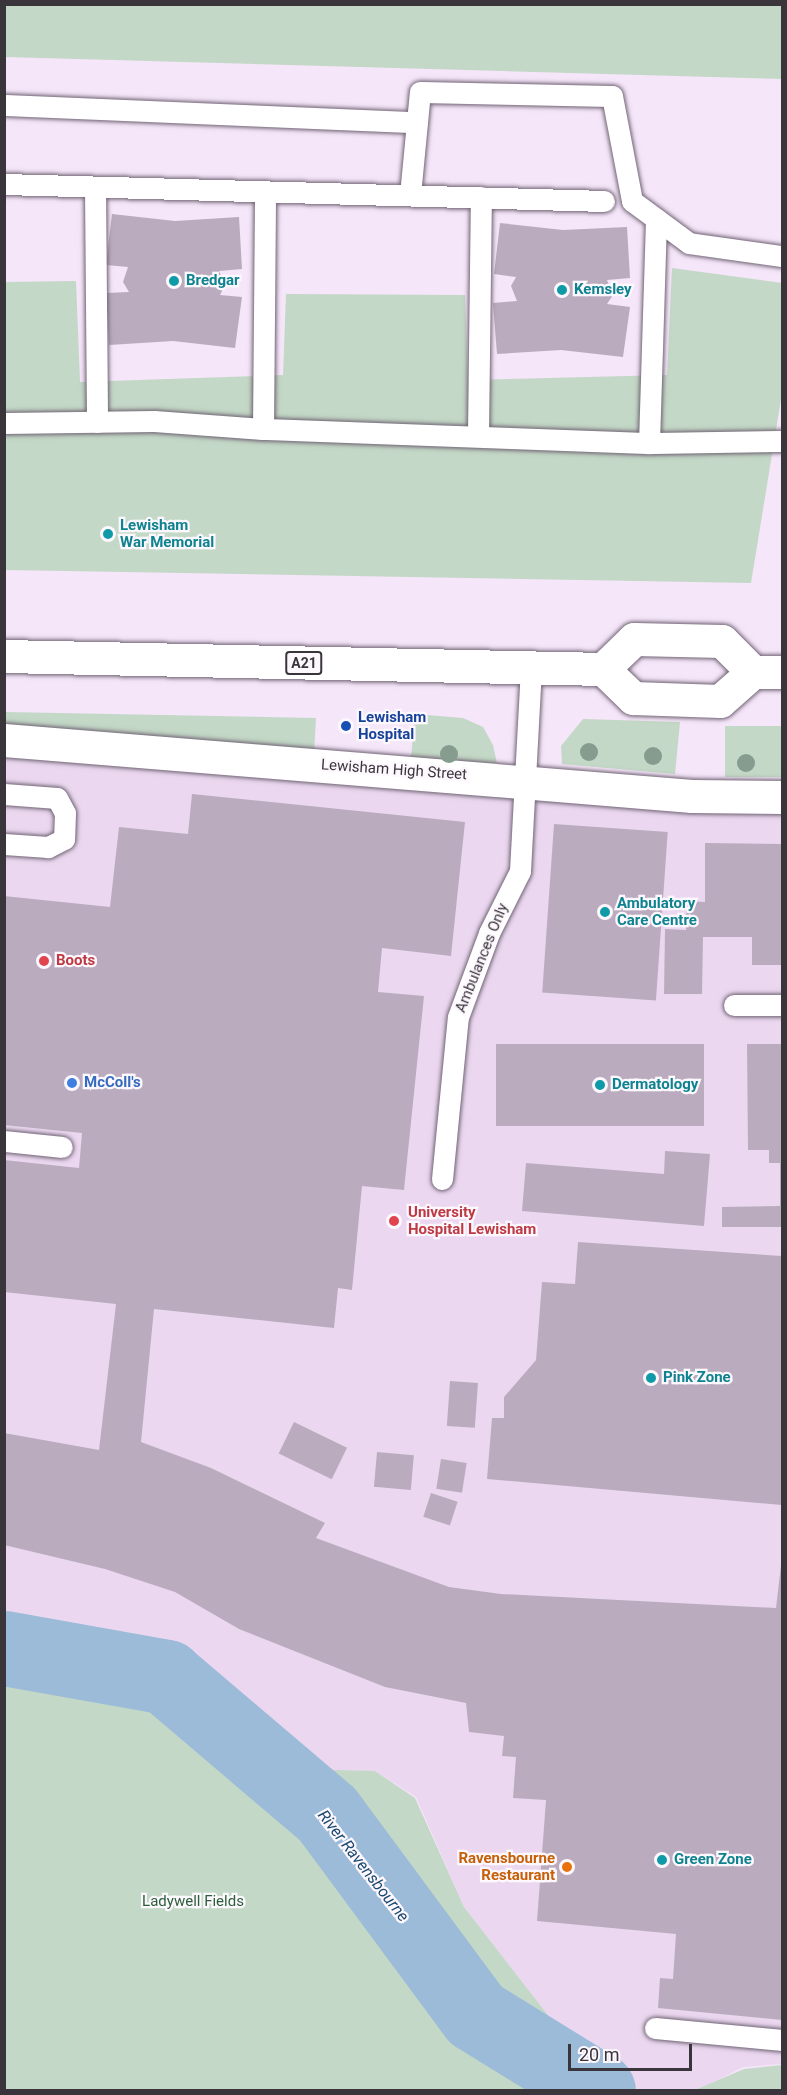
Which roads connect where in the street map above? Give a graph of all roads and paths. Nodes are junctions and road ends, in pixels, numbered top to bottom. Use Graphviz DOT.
graph roads {
  1 [pos="4,105"];
  2 [pos="417,122"];
  3 [pos="4,184"];
  4 [pos="95,187"];
  5 [pos="265,191"];
  6 [pos="410,195"];
  7 [pos="481,197"];
  8 [pos="604,201"];
  9 [pos="656,219"];
  10 [pos="783,256"];
  11 [pos="97,422"];
  12 [pos="4,423"];
  13 [pos="263,429"];
  14 [pos="478,435"];
  15 [pos="783,441"];
  16 [pos="649,443"];
  17 [pos="4,656"];
  18 [pos="531,668"];
  19 [pos="603,669"];
  20 [pos="768,672"];
  21 [pos="4,740"];
  22 [pos="528,780"];
  23 [pos="4,795"];
  24 [pos="783,797"];
  25 [pos="4,844"];
  26 [pos="734,1005"];
  27 [pos="783,1005"];
  28 [pos="4,1141"];
  29 [pos="62,1147"];
  30 [pos="442,1179"];
  31 [pos="655,2028"];
  32 [pos="783,2040"];
  1 -- 2 [label="lane"];
  2 -- 6 [label="lane"];
  2 -- 9 [label="lane"];
  3 -- 4 [label="lane"];
  4 -- 5 [label="lane"];
  4 -- 11 [label="lane"];
  5 -- 6 [label="lane"];
  5 -- 13 [label="lane"];
  6 -- 7 [label="lane"];
  7 -- 8 [label="lane"];
  7 -- 14 [label="lane"];
  9 -- 10 [label="lane"];
  9 -- 16 [label="lane"];
  11 -- 12 [label="lane"];
  11 -- 13 [label="lane"];
  13 -- 14 [label="lane"];
  14 -- 16 [label="lane"];
  15 -- 16 [label="lane"];
  17 -- 18 [label="main road, A21"];
  18 -- 19 [label="main road, A21"];
  18 -- 22 [label="lane, Ambulances Only"];
  19 -- 20 [label="main road"];
  19 -- 20 [label="main road"];
  21 -- 22 [label="main road, Lewisham High Street"];
  22 -- 24 [label="main road, Lewisham High Street"];
  22 -- 30 [label="lane, Ambulances Only"];
  23 -- 25 [label="lane"];
  26 -- 27 [label="lane"];
  28 -- 29 [label="lane"];
  31 -- 32 [label="lane"];
}
